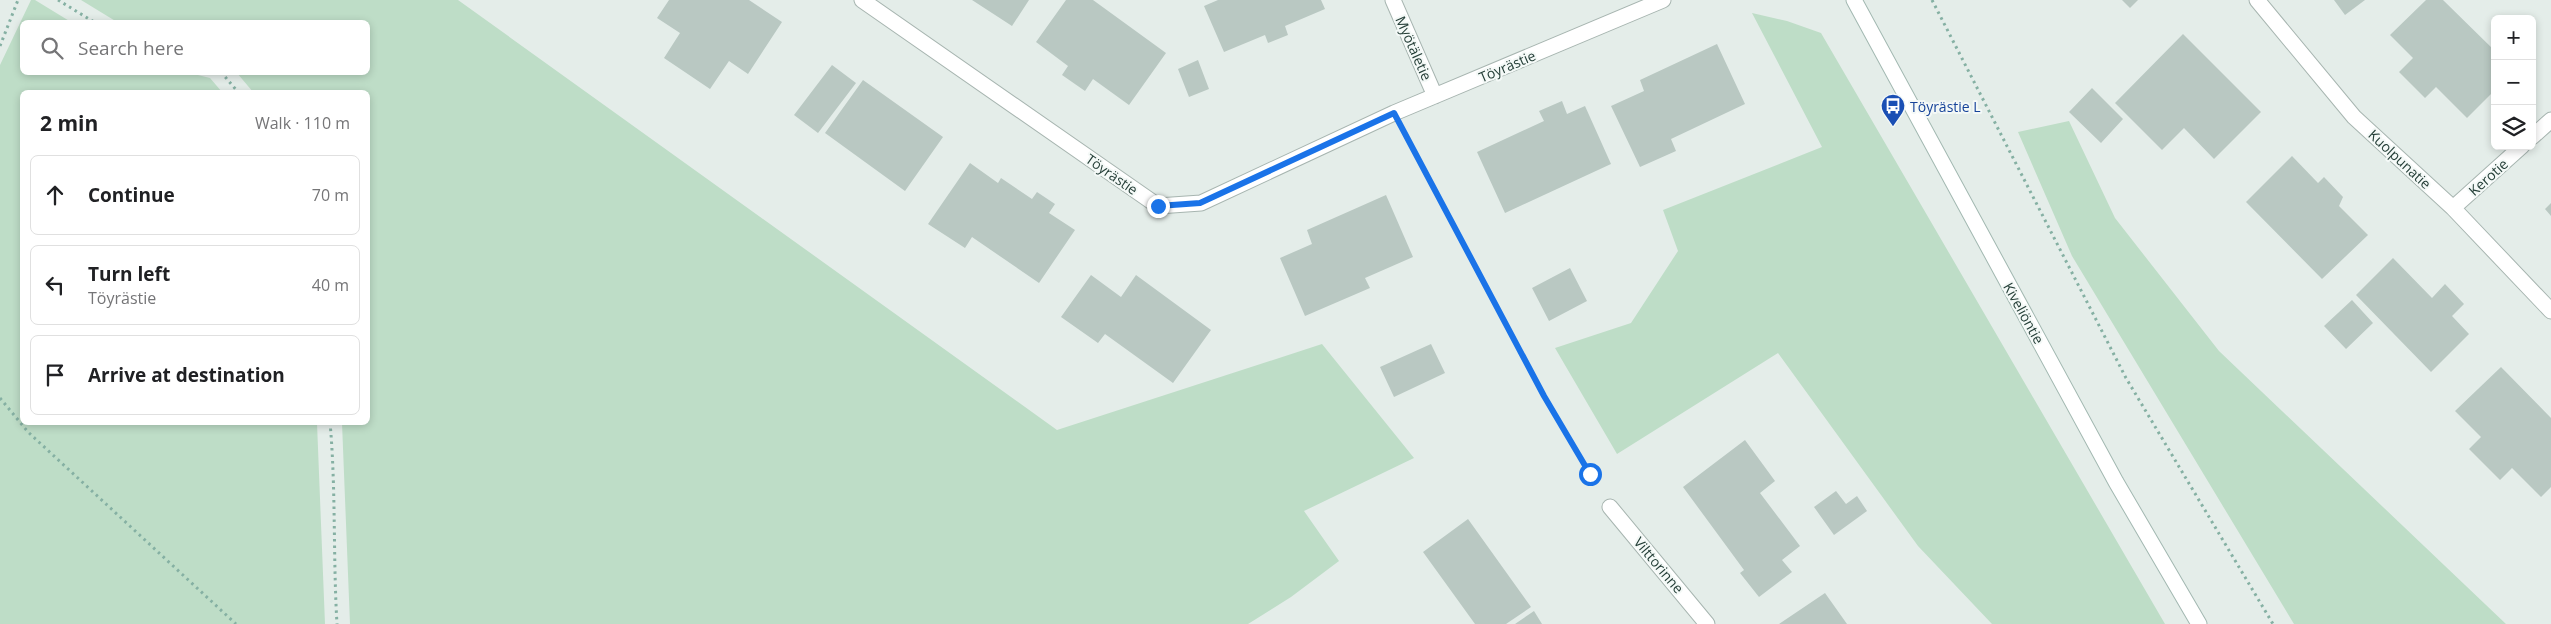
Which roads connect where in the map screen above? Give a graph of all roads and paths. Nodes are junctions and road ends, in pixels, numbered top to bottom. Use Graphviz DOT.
graph roads {
  1 [pos="18,0"];
  2 [pos="58,0"];
  3 [pos="862,0"];
  4 [pos="1393,0"];
  5 [pos="1662,0"];
  6 [pos="1854,0"];
  7 [pos="1932,0"];
  8 [pos="2257,0"];
  9 [pos="91,20"];
  10 [pos="0,46"];
  11 [pos="224,75"];
  12 [pos="236,90"];
  13 [pos="1435,96"];
  14 [pos="1394,113"];
  15 [pos="2551,120"];
  16 [pos="2536,133"];
  17 [pos="2518,150"];
  18 [pos="2453,208"];
  19 [pos="2551,311"];
  20 [pos="0,398"];
  21 [pos="20,422"];
  22 [pos="22,425"];
  23 [pos="330,425"];
  24 [pos="1610,507"];
  25 [pos="236,624"];
  26 [pos="337,624"];
  27 [pos="1707,624"];
  28 [pos="2199,624"];
  29 [pos="2273,624"];
  1 -- 10 [label="path"];
  2 -- 9 [label="path"];
  3 -- 14 [label="street, Töyrästie"];
  4 -- 13 [label="street, Myötäletie"];
  5 -- 13 [label="street, Töyrästie"];
  6 -- 28 [label="street, Kiveliöntie"];
  7 -- 29 [label="path"];
  8 -- 18 [label="street, Kuolpunatie"];
  11 -- 12 [label="path"];
  13 -- 14 [label="street, Töyrästie"];
  14 -- 24 [label="path"];
  15 -- 16 [label="street"];
  17 -- 18 [label="street, Kerotie"];
  18 -- 19 [label="street, Kuolpunatie"];
  20 -- 21 [label="path"];
  22 -- 25 [label="path"];
  23 -- 26 [label="path"];
  24 -- 27 [label="street, Vilttorinne"];
}
